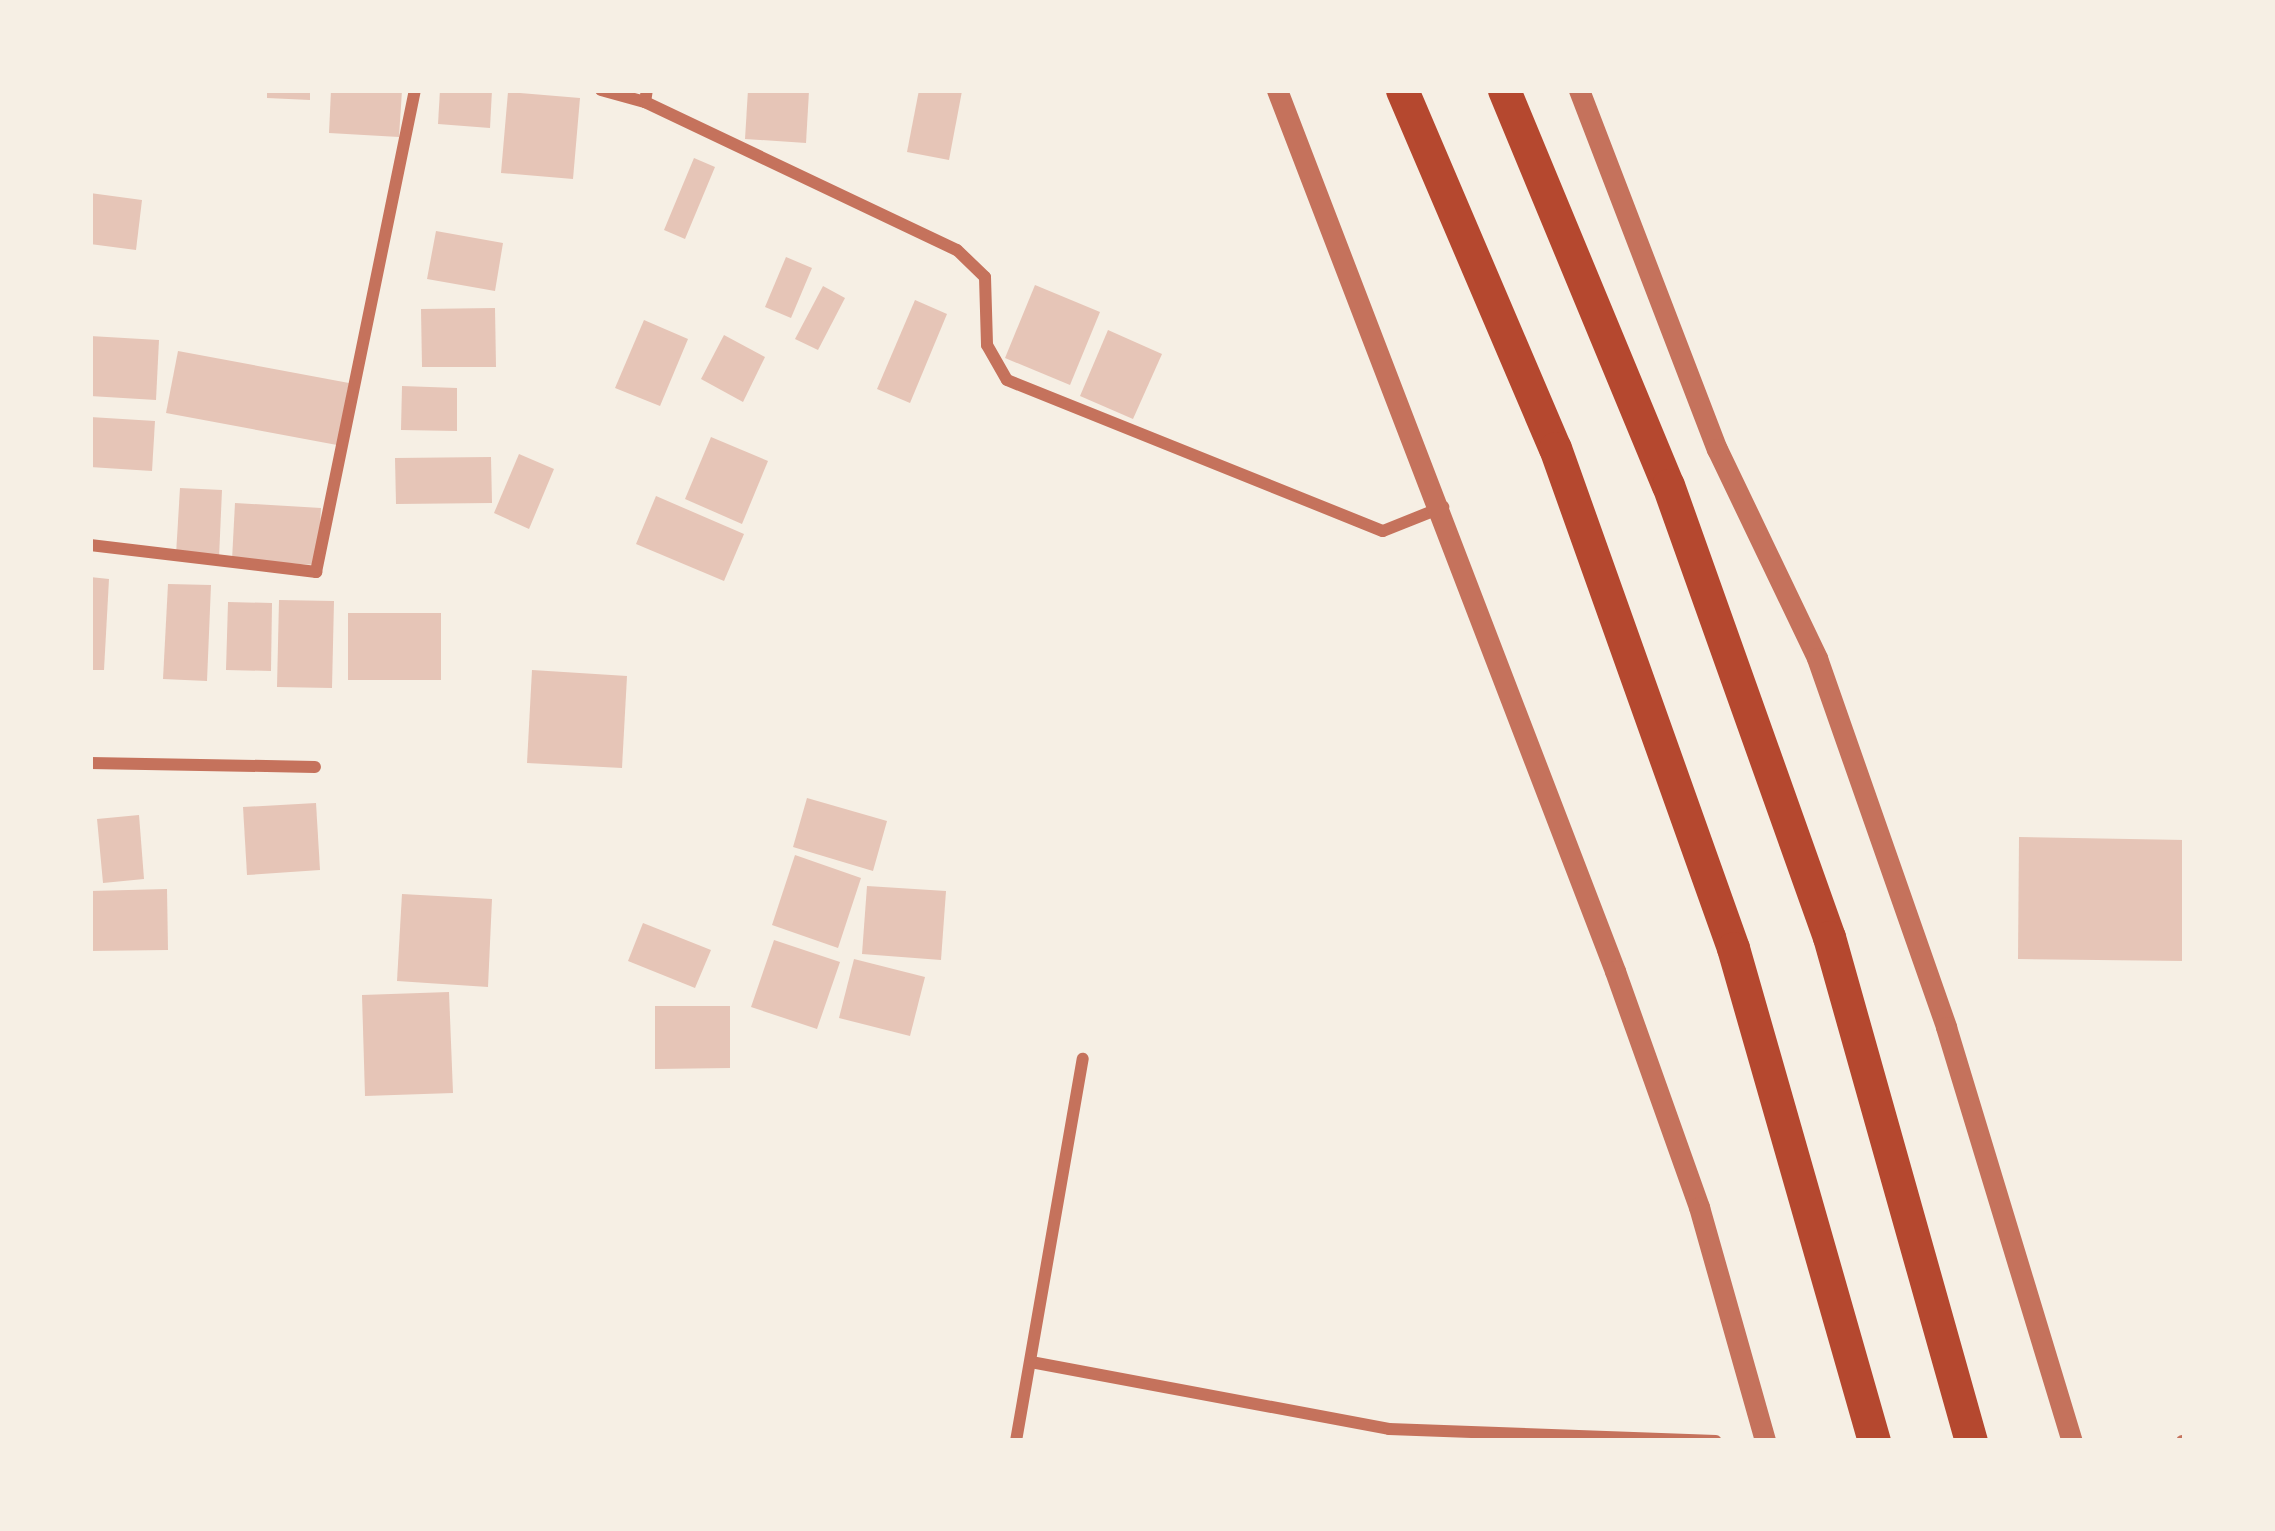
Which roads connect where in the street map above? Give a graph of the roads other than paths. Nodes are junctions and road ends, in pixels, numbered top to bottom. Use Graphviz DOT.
graph roads {
  1 [pos="415,90"];
  2 [pos="601,90"];
  3 [pos="1277,90"];
  4 [pos="1402,90"];
  5 [pos="1504,90"];
  6 [pos="1579,90"];
  7 [pos="646,96"];
  8 [pos="1444,507"];
  9 [pos="90,545"];
  10 [pos="90,764"];
  11 [pos="315,767"];
  12 [pos="1083,1059"];
  13 [pos="1030,1361"];
  14 [pos="1016,1441"];
  15 [pos="1716,1441"];
  16 [pos="1765,1441"];
  17 [pos="1874,1441"];
  18 [pos="1971,1441"];
  19 [pos="2072,1441"];
  1 -- 9 [label="street"];
  2 -- 7 [label="street"];
  3 -- 8 [label="street"];
  4 -- 17 [label="highway"];
  5 -- 18 [label="highway"];
  6 -- 19 [label="street"];
  7 -- 8 [label="street"];
  8 -- 16 [label="street"];
  10 -- 11 [label="street"];
  12 -- 13 [label="street"];
  13 -- 14 [label="street"];
  13 -- 15 [label="street"];
}
